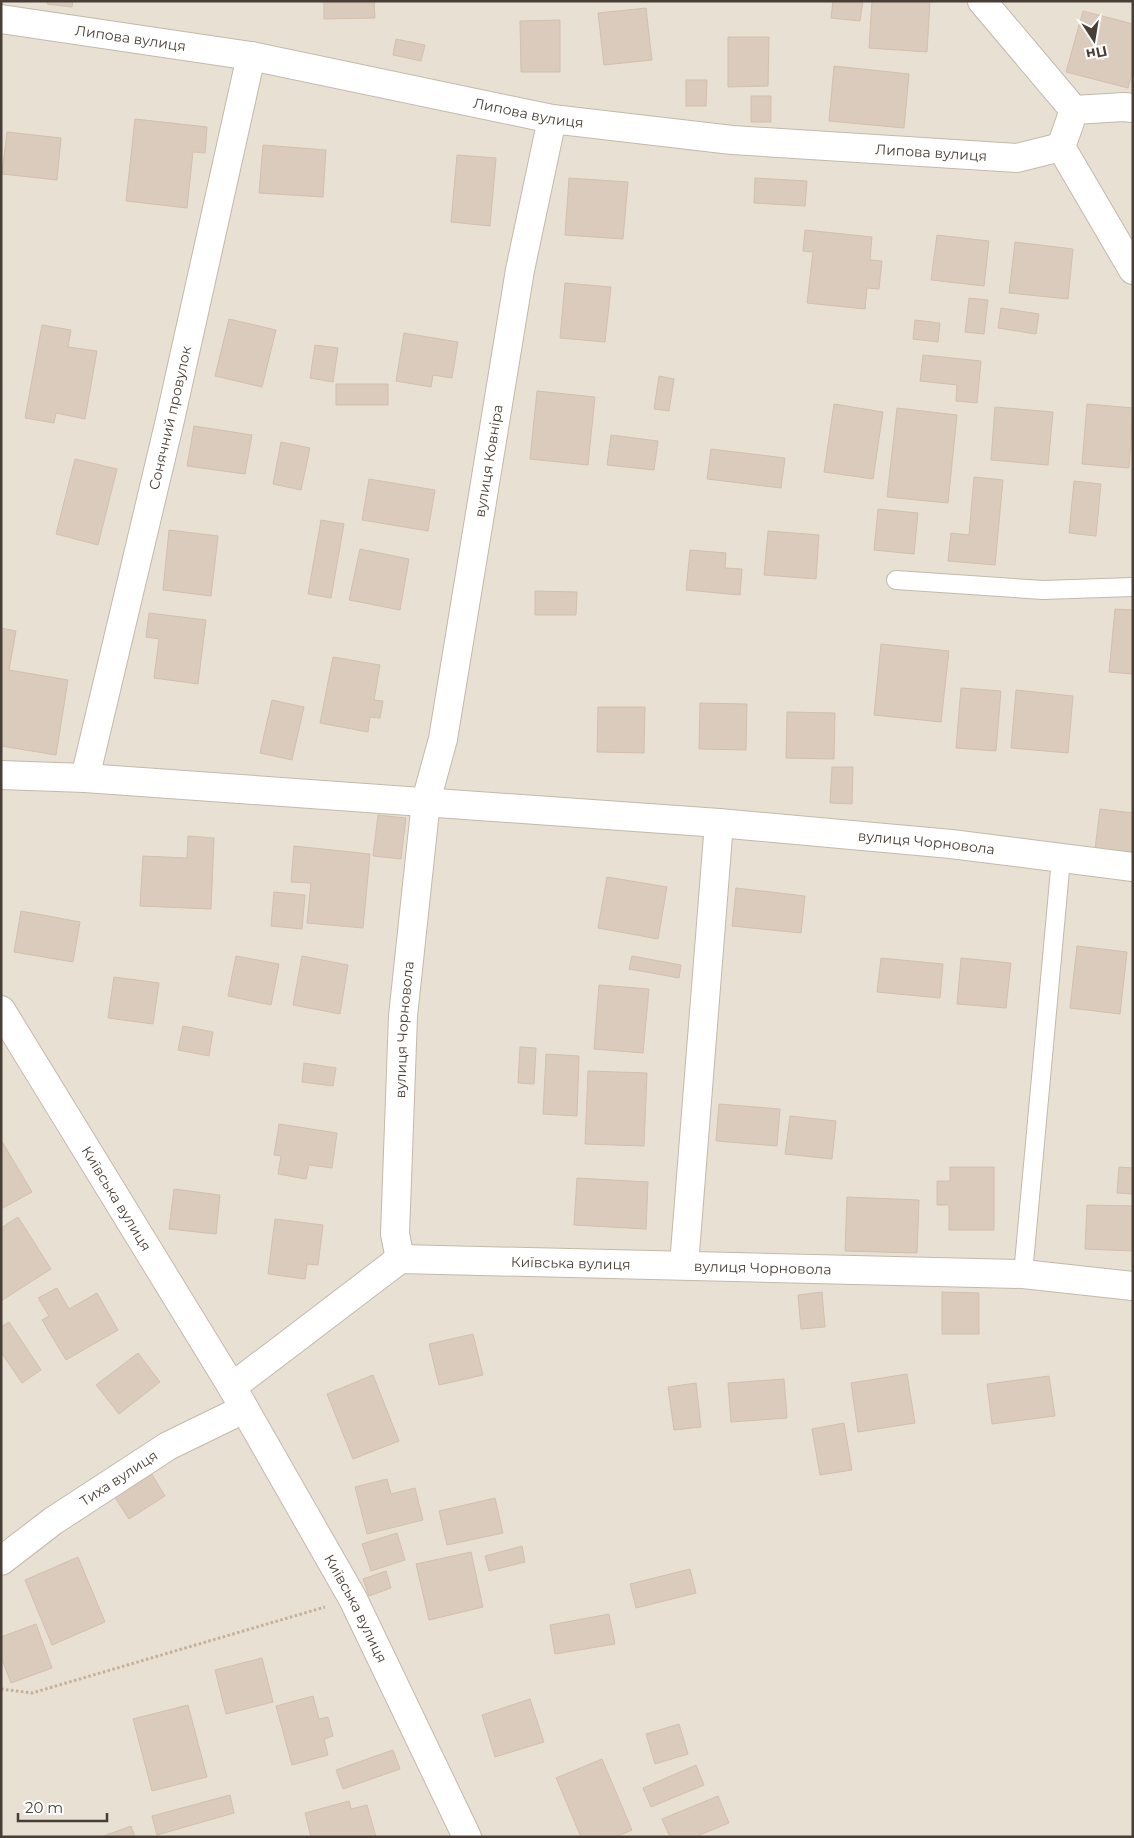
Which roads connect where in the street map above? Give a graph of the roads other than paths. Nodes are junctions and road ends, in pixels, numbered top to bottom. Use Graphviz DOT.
graph roads {
  1 [pos="982,1"];
  2 [pos="1,19"];
  3 [pos="251,56"];
  4 [pos="1133,108"];
  5 [pos="1074,110"];
  6 [pos="552,119"];
  7 [pos="1061,147"];
  8 [pos="1133,270"];
  9 [pos="896,580"];
  10 [pos="1133,587"];
  11 [pos="1,775"];
  12 [pos="84,778"];
  13 [pos="426,801"];
  14 [pos="719,823"];
  15 [pos="1061,859"];
  16 [pos="1133,867"];
  17 [pos="1,1010"];
  18 [pos="400,1259"];
  19 [pos="684,1265"];
  20 [pos="1023,1274"];
  21 [pos="1133,1286"];
  22 [pos="238,1398"];
  23 [pos="1,1561"];
  24 [pos="467,1837"];
  1 -- 5 [label="street"];
  2 -- 3 [label="street, Липова вулиця"];
  3 -- 6 [label="street, Липова вулиця"];
  3 -- 12 [label="street, Сонячний провулок"];
  4 -- 5 [label="street"];
  5 -- 7 [label="street"];
  6 -- 7 [label="street, Липова вулиця"];
  6 -- 13 [label="street, вулиця Ковніра"];
  7 -- 8 [label="street"];
  9 -- 10 [label="lane"];
  11 -- 12 [label="street, вулиця Чорновола"];
  12 -- 13 [label="street, вулиця Чорновола"];
  13 -- 14 [label="street, вулиця Чорновола"];
  13 -- 18 [label="street, вулиця Чорновола"];
  14 -- 15 [label="street, вулиця Чорновола"];
  14 -- 19 [label="street, вулиця Чорновола"];
  15 -- 16 [label="street, вулиця Чорновола"];
  15 -- 20 [label="lane"];
  17 -- 22 [label="street, Київська вулиця"];
  18 -- 19 [label="street, Київська вулиця"];
  18 -- 22 [label="street"];
  19 -- 20 [label="street, вулиця Чорновола"];
  20 -- 21 [label="street, вулиця Чорновола"];
  22 -- 23 [label="street, Тиха вулиця"];
  22 -- 24 [label="street, Київська вулиця"];
}
